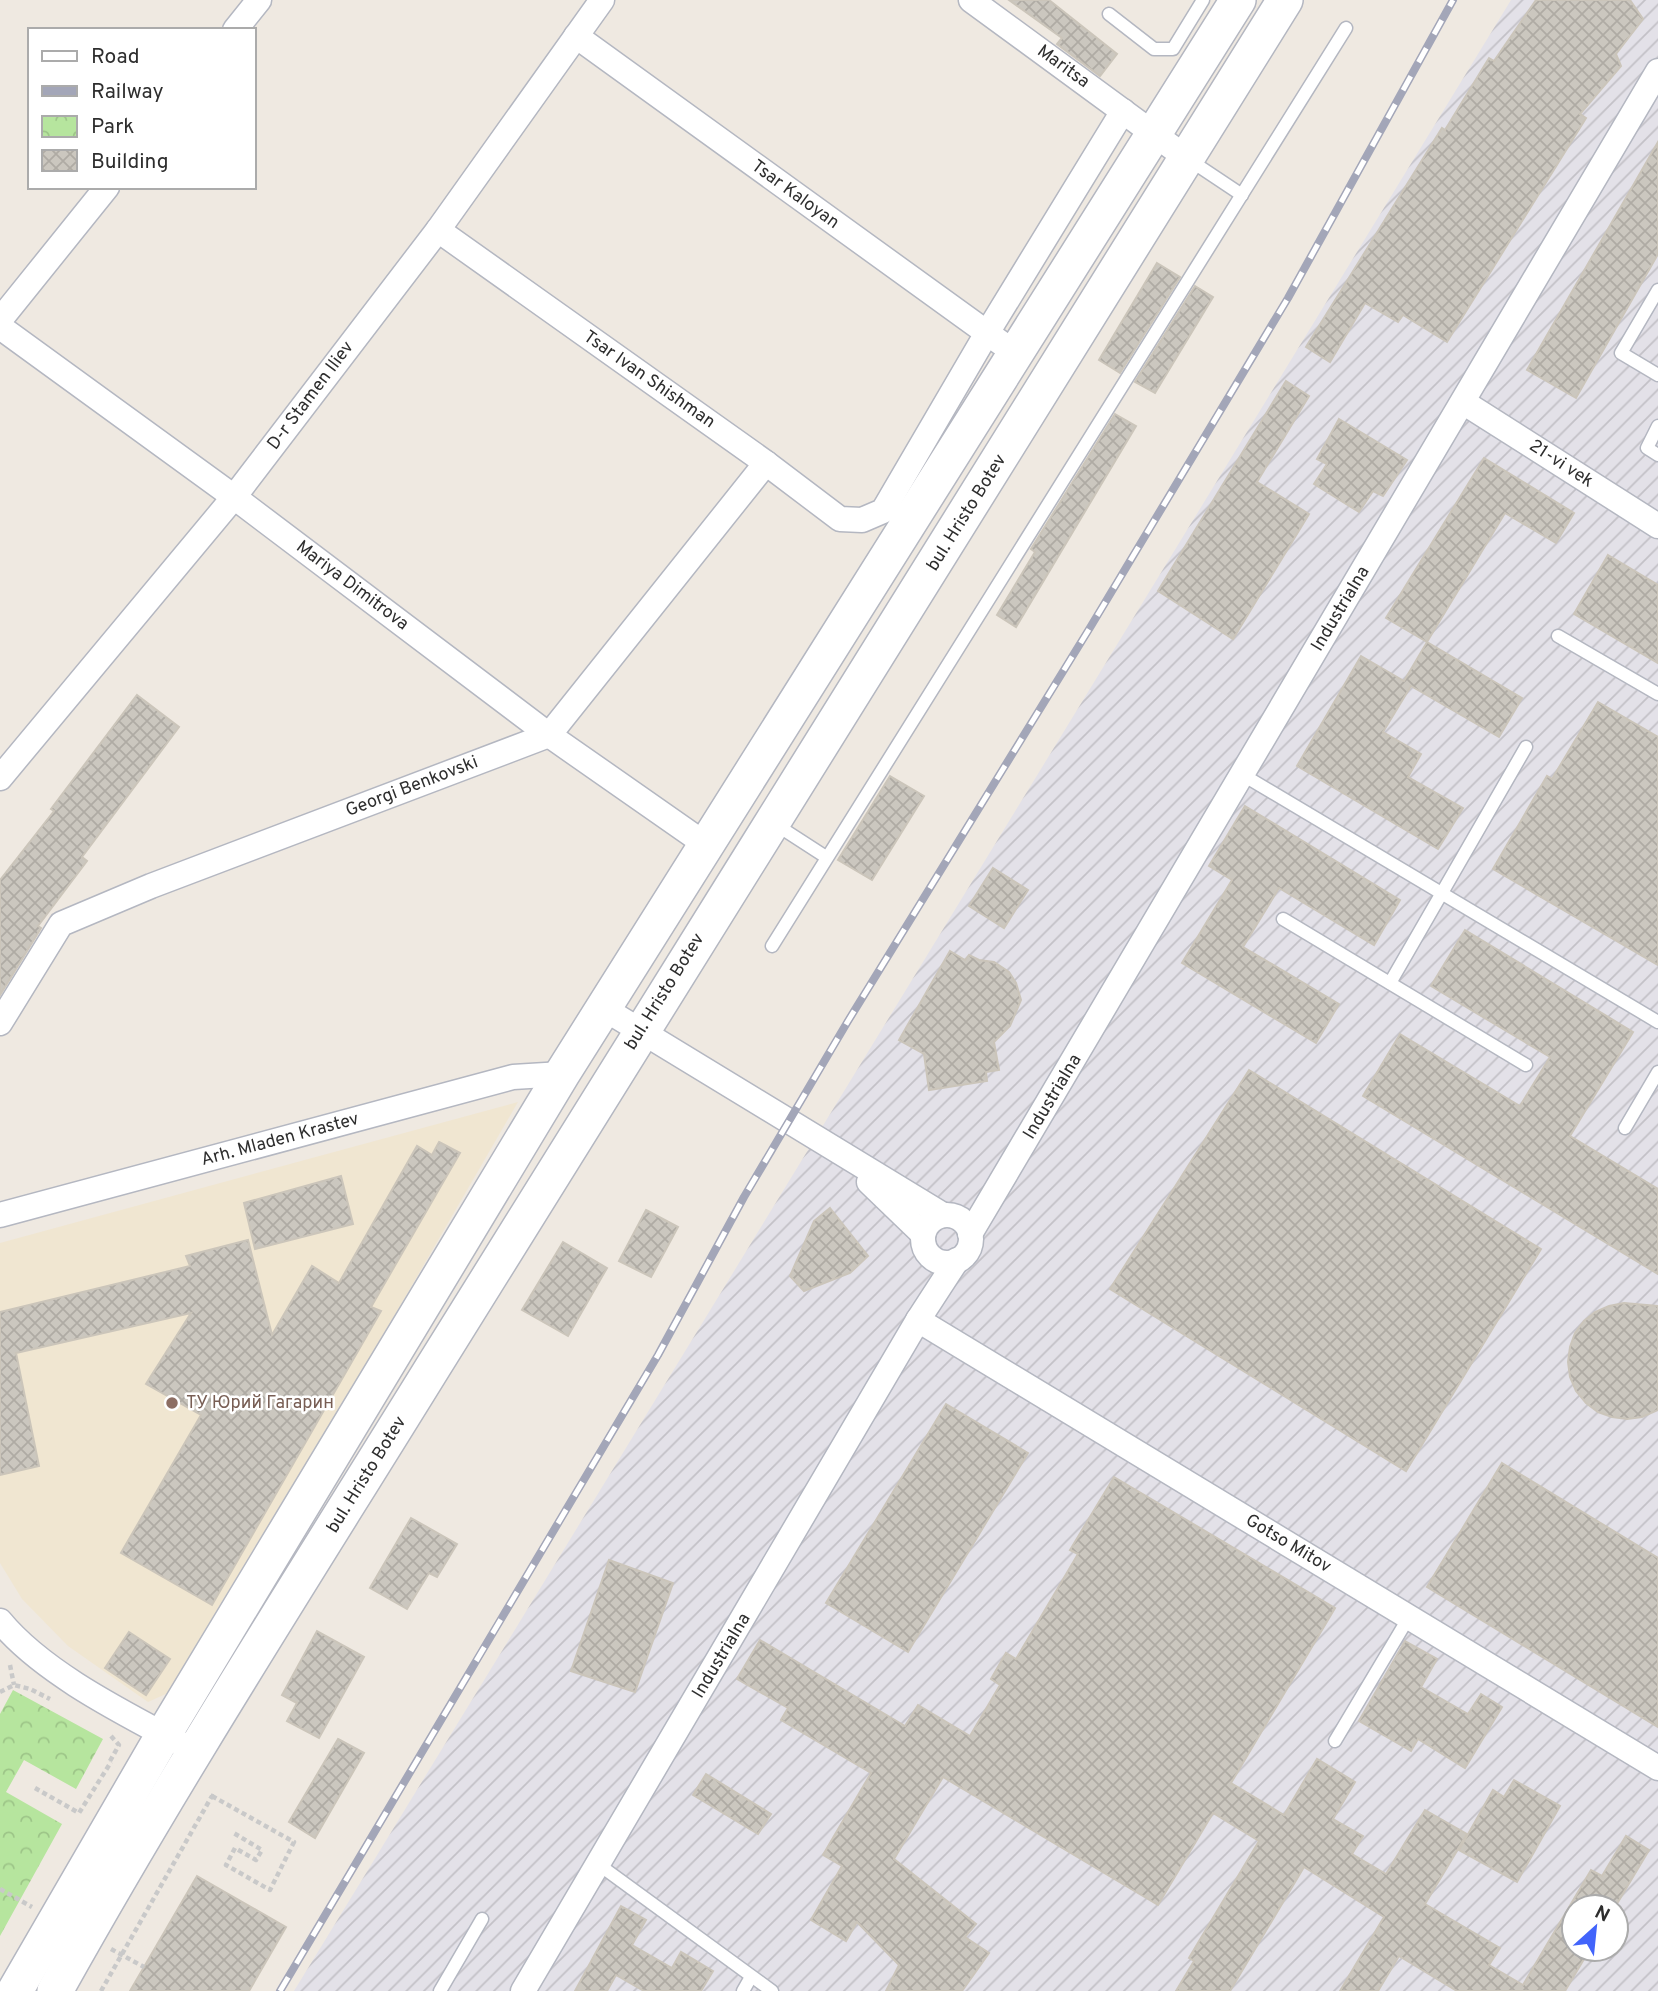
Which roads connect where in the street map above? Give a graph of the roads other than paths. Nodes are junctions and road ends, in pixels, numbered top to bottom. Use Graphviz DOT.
graph roads {
  1 [pos="259,0"];
  2 [pos="602,0"];
  3 [pos="971,0"];
  4 [pos="1203,0"];
  5 [pos="1238,0"];
  6 [pos="1285,0"];
  7 [pos="1109,14"];
  8 [pos="237,28"];
  9 [pos="1346,28"];
  10 [pos="576,36"];
  11 [pos="1658,71"];
  12 [pos="1123,111"];
  13 [pos="1154,134"];
  14 [pos="1188,159"];
  15 [pos="105,189"];
  16 [pos="1242,195"];
  17 [pos="438,230"];
  18 [pos="1658,290"];
  19 [pos="0,320"];
  20 [pos="0,327"];
  21 [pos="987,333"];
  22 [pos="1015,353"];
  23 [pos="1658,375"];
  24 [pos="1463,402"];
  25 [pos="1658,426"];
  26 [pos="1658,455"];
  27 [pos="766,463"];
  28 [pos="234,496"];
  29 [pos="1658,526"];
  30 [pos="1558,635"];
  31 [pos="1658,694"];
  32 [pos="549,735"];
  33 [pos="1526,747"];
  34 [pos="1243,775"];
  35 [pos="0,778"];
  36 [pos="772,822"];
  37 [pos="705,844"];
  38 [pos="826,857"];
  39 [pos="1441,894"];
  40 [pos="1283,919"];
  41 [pos="772,946"];
  42 [pos="1390,983"];
  43 [pos="603,1008"];
  44 [pos="0,1023"];
  45 [pos="1658,1023"];
  46 [pos="640,1031"];
  47 [pos="1525,1065"];
  48 [pos="1658,1072"];
  49 [pos="562,1074"];
  50 [pos="1625,1128"];
  51 [pos="833,1147"];
  52 [pos="0,1215"];
  53 [pos="956,1221"];
  54 [pos="923,1239"];
  55 [pos="957,1260"];
  56 [pos="918,1320"];
  57 [pos="1409,1618"];
  58 [pos="0,1621"];
  59 [pos="164,1734"];
  60 [pos="1335,1741"];
  61 [pos="188,1766"];
  62 [pos="1658,1768"];
  63 [pos="598,1864"];
  64 [pos="482,1919"];
  65 [pos="751,1977"];
  66 [pos="15,1991"];
  67 [pos="55,1991"];
  68 [pos="440,1991"];
  69 [pos="523,1991"];
  70 [pos="743,1991"];
  71 [pos="772,1991"];
  1 -- 8 [label="street"];
  2 -- 10 [label="street, D-r Stamen Iliev"];
  3 -- 12 [label="street, Maritsa"];
  4 -- 7 [label="lane"];
  5 -- 13 [label="main road"];
  6 -- 14 [label="main road, bul. Hristo Botev"];
  9 -- 16 [label="lane"];
  10 -- 17 [label="street, D-r Stamen Iliev"];
  10 -- 21 [label="street, Tsar Kaloyan"];
  11 -- 24 [label="street, Industrialna"];
  12 -- 13 [label="street, Maritsa"];
  12 -- 21 [label="street"];
  13 -- 14 [label="street, Maritsa"];
  13 -- 22 [label="main road"];
  14 -- 16 [label="lane"];
  14 -- 36 [label="main road, bul. Hristo Botev"];
  15 -- 19 [label="street"];
  16 -- 38 [label="lane"];
  17 -- 27 [label="street, Tsar Ivan Shishman"];
  17 -- 28 [label="street, D-r Stamen Iliev"];
  18 -- 23 [label="lane"];
  20 -- 28 [label="street, Mariya Dimitrova"];
  21 -- 22 [label="street, Tsar Kaloyan"];
  21 -- 27 [label="street, Tsar Ivan Shishman"];
  22 -- 37 [label="main road"];
  24 -- 29 [label="street, 21-vi vek"];
  24 -- 34 [label="street, Industrialna"];
  25 -- 26 [label="lane"];
  27 -- 32 [label="street"];
  28 -- 32 [label="street, Mariya Dimitrova"];
  28 -- 35 [label="street, D-r Stamen Iliev"];
  30 -- 31 [label="lane"];
  32 -- 37 [label="street, Mariya Dimitrova"];
  32 -- 44 [label="street, Georgi Benkovski"];
  33 -- 39 [label="lane"];
  34 -- 39 [label="lane"];
  34 -- 53 [label="street, Industrialna"];
  36 -- 38 [label="lane"];
  36 -- 46 [label="main road, bul. Hristo Botev"];
  37 -- 43 [label="main road"];
  38 -- 41 [label="lane"];
  39 -- 42 [label="lane"];
  39 -- 45 [label="lane"];
  40 -- 42 [label="lane"];
  42 -- 47 [label="lane"];
  43 -- 46 [label="street"];
  43 -- 49 [label="main road"];
  46 -- 51 [label="street"];
  46 -- 61 [label="main road, bul. Hristo Botev"];
  48 -- 50 [label="lane"];
  49 -- 52 [label="street, Arh. Mladen Krastev"];
  49 -- 59 [label="main road"];
  51 -- 53 [label="street"];
  51 -- 54 [label="street"];
  53 -- 54 [label="street"];
  53 -- 55 [label="street"];
  54 -- 55 [label="street"];
  54 -- 56 [label="street, Industrialna"];
  55 -- 56 [label="street, Industrialna"];
  56 -- 57 [label="street, Gotso Mitov"];
  56 -- 63 [label="street, Industrialna"];
  57 -- 60 [label="lane"];
  57 -- 62 [label="street, Gotso Mitov"];
  58 -- 59 [label="street"];
  59 -- 61 [label="street"];
  59 -- 66 [label="main road"];
  61 -- 67 [label="main road, bul. Hristo Botev"];
  63 -- 65 [label="lane"];
  63 -- 69 [label="street, Industrialna"];
  64 -- 68 [label="lane"];
  65 -- 70 [label="lane"];
  65 -- 71 [label="lane"];
}
